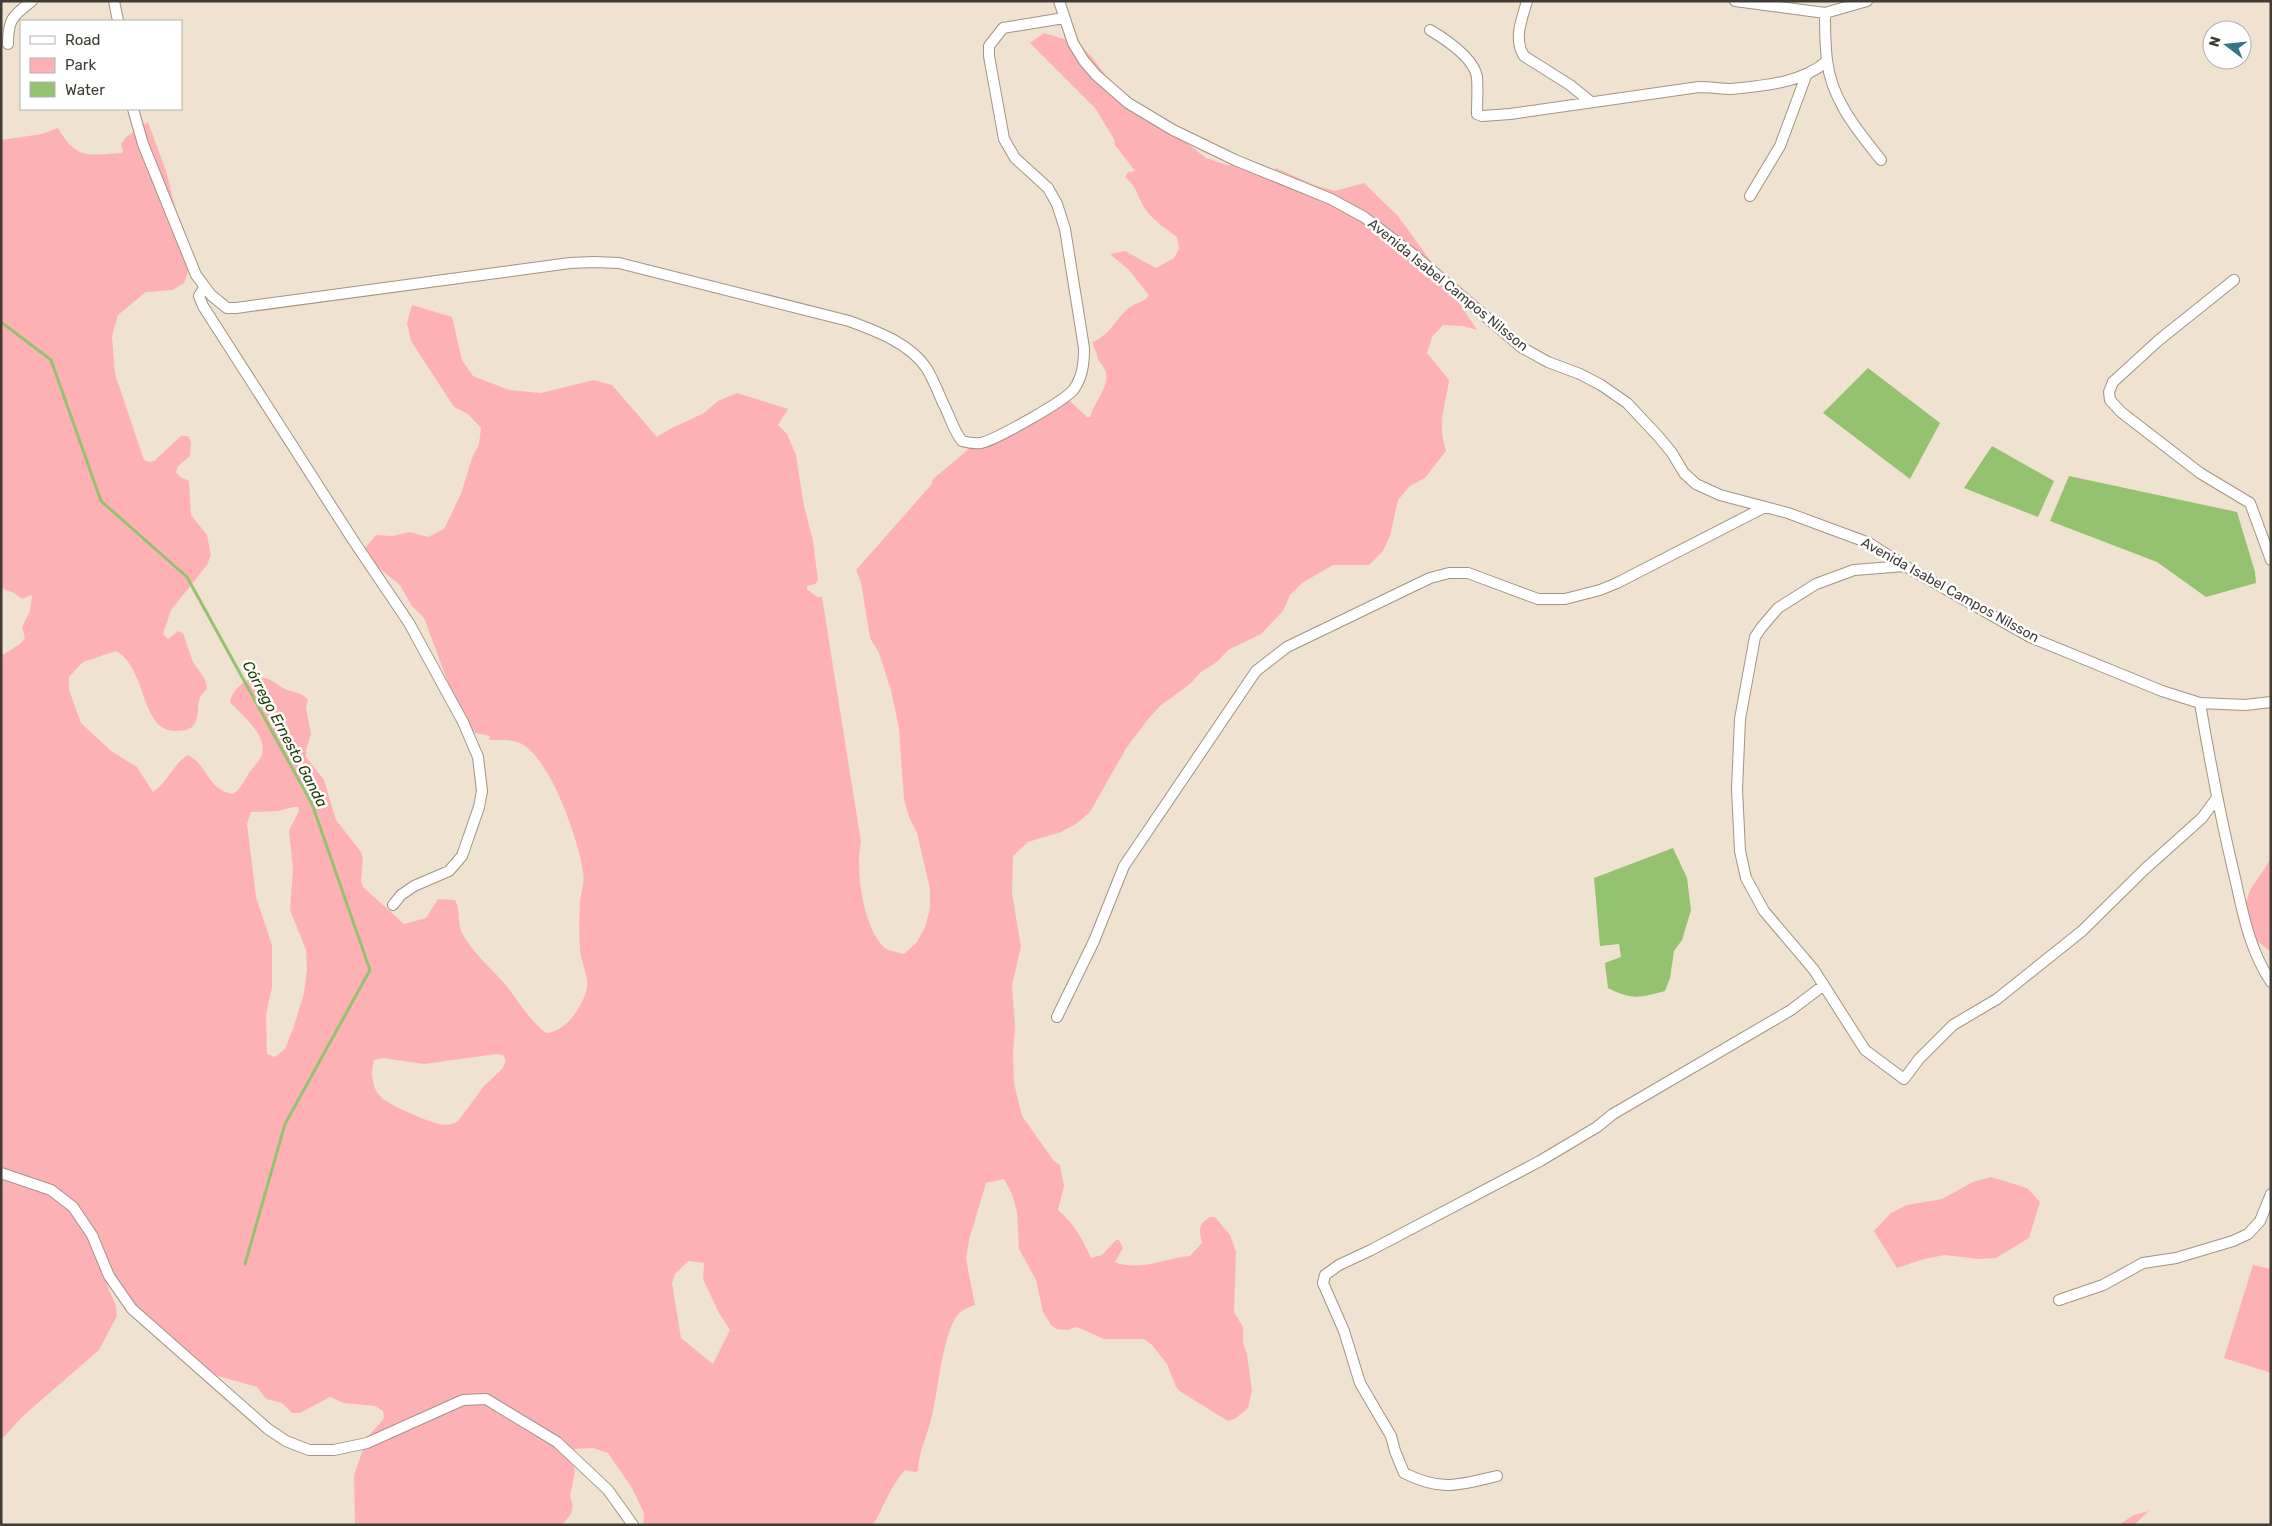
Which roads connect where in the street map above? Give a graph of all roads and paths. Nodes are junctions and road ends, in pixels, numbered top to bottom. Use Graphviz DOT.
graph roads {
  1 [pos="32,1"];
  2 [pos="114,1"];
  3 [pos="1059,1"];
  4 [pos="1527,1"];
  5 [pos="1735,1"];
  6 [pos="1867,1"];
  7 [pos="1825,13"];
  8 [pos="1064,18"];
  9 [pos="118,20"];
  10 [pos="1430,30"];
  11 [pos="8,44"];
  12 [pos="1827,61"];
  13 [pos="1806,76"];
  14 [pos="1591,102"];
  15 [pos="133,110"];
  16 [pos="1881,160"];
  17 [pos="1750,196"];
  18 [pos="2234,280"];
  19 [pos="204,288"];
  20 [pos="1765,507"];
  21 [pos="2271,560"];
  22 [pos="1905,566"];
  23 [pos="2271,702"];
  24 [pos="2200,703"];
  25 [pos="2216,799"];
  26 [pos="393,905"];
  27 [pos="2271,982"];
  28 [pos="1824,985"];
  29 [pos="1057,1017"];
  30 [pos="1,1174"];
  31 [pos="2271,1194"];
  32 [pos="2059,1300"];
  33 [pos="1497,1476"];
  34 [pos="633,1525"];
  1 -- 11 [label="street"];
  2 -- 9 [label="street"];
  3 -- 8 [label="street, Avenida Isabel Campos Nilsson"];
  4 -- 14 [label="street"];
  5 -- 7 [label="street"];
  6 -- 7 [label="street"];
  7 -- 12 [label="street"];
  8 -- 19 [label="street"];
  8 -- 20 [label="street, Avenida Isabel Campos Nilsson"];
  10 -- 14 [label="street"];
  12 -- 13 [label="street"];
  12 -- 16 [label="street"];
  13 -- 14 [label="street"];
  13 -- 17 [label="street"];
  15 -- 19 [label="street"];
  18 -- 21 [label="street"];
  19 -- 26 [label="street"];
  20 -- 22 [label="street, Avenida Isabel Campos Nilsson"];
  20 -- 29 [label="street"];
  22 -- 24 [label="street, Avenida Isabel Campos Nilsson"];
  22 -- 28 [label="street"];
  23 -- 24 [label="street, Avenida Isabel Campos Nilsson"];
  24 -- 25 [label="street"];
  25 -- 27 [label="street"];
  25 -- 28 [label="street"];
  28 -- 33 [label="street"];
  30 -- 34 [label="street"];
  31 -- 32 [label="street"];
}
